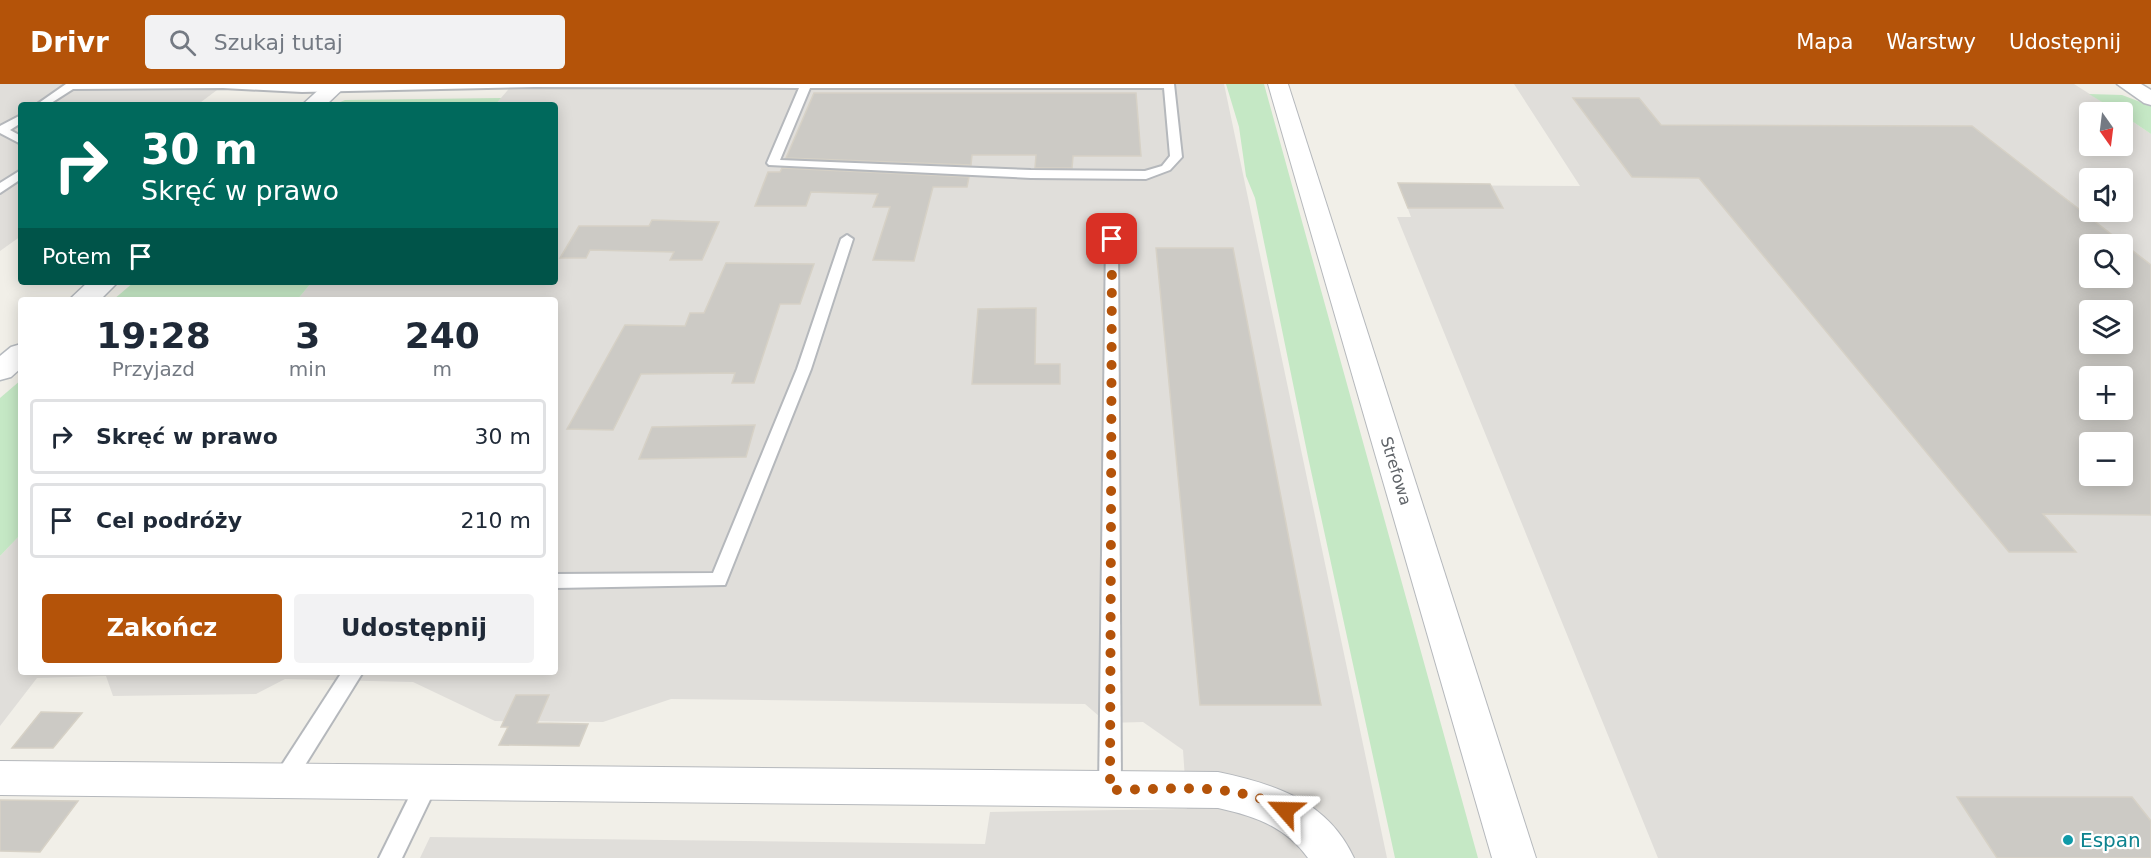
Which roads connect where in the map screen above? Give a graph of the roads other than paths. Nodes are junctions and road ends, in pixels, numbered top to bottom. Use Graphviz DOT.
graph roads {
  1 [pos="534,84"];
  2 [pos="806,84"];
  3 [pos="1168,84"];
  4 [pos="1278,84"];
  5 [pos="2127,84"];
  6 [pos="72,85"];
  7 [pos="336,86"];
  8 [pos="2151,99"];
  9 [pos="46,102"];
  10 [pos="317,102"];
  11 [pos="18,120"];
  12 [pos="18,139"];
  13 [pos="18,176"];
  14 [pos="0,189"];
  15 [pos="847,239"];
  16 [pos="1112,239"];
  17 [pos="101,285"];
  18 [pos="87,297"];
  19 [pos="18,356"];
  20 [pos="0,371"];
  21 [pos="558,581"];
  22 [pos="351,675"];
  23 [pos="0,778"];
  24 [pos="284,780"];
  25 [pos="428,781"];
  26 [pos="1110,790"];
  27 [pos="390,858"];
  28 [pos="1332,858"];
  29 [pos="1514,858"];
  1 -- 2 [label="lane"];
  1 -- 7 [label="lane"];
  2 -- 3 [label="lane"];
  2 -- 3 [label="lane"];
  4 -- 29 [label="street, Strefowa"];
  5 -- 8 [label="main road"];
  6 -- 7 [label="lane"];
  6 -- 9 [label="lane"];
  7 -- 10 [label="main road"];
  11 -- 12 [label="lane"];
  13 -- 14 [label="lane"];
  15 -- 21 [label="lane"];
  16 -- 26 [label="lane"];
  17 -- 18 [label="main road"];
  19 -- 20 [label="main road"];
  22 -- 24 [label="lane"];
  23 -- 24 [label="street"];
  24 -- 25 [label="street"];
  25 -- 26 [label="street"];
  25 -- 27 [label="lane"];
  26 -- 28 [label="street"];
}
